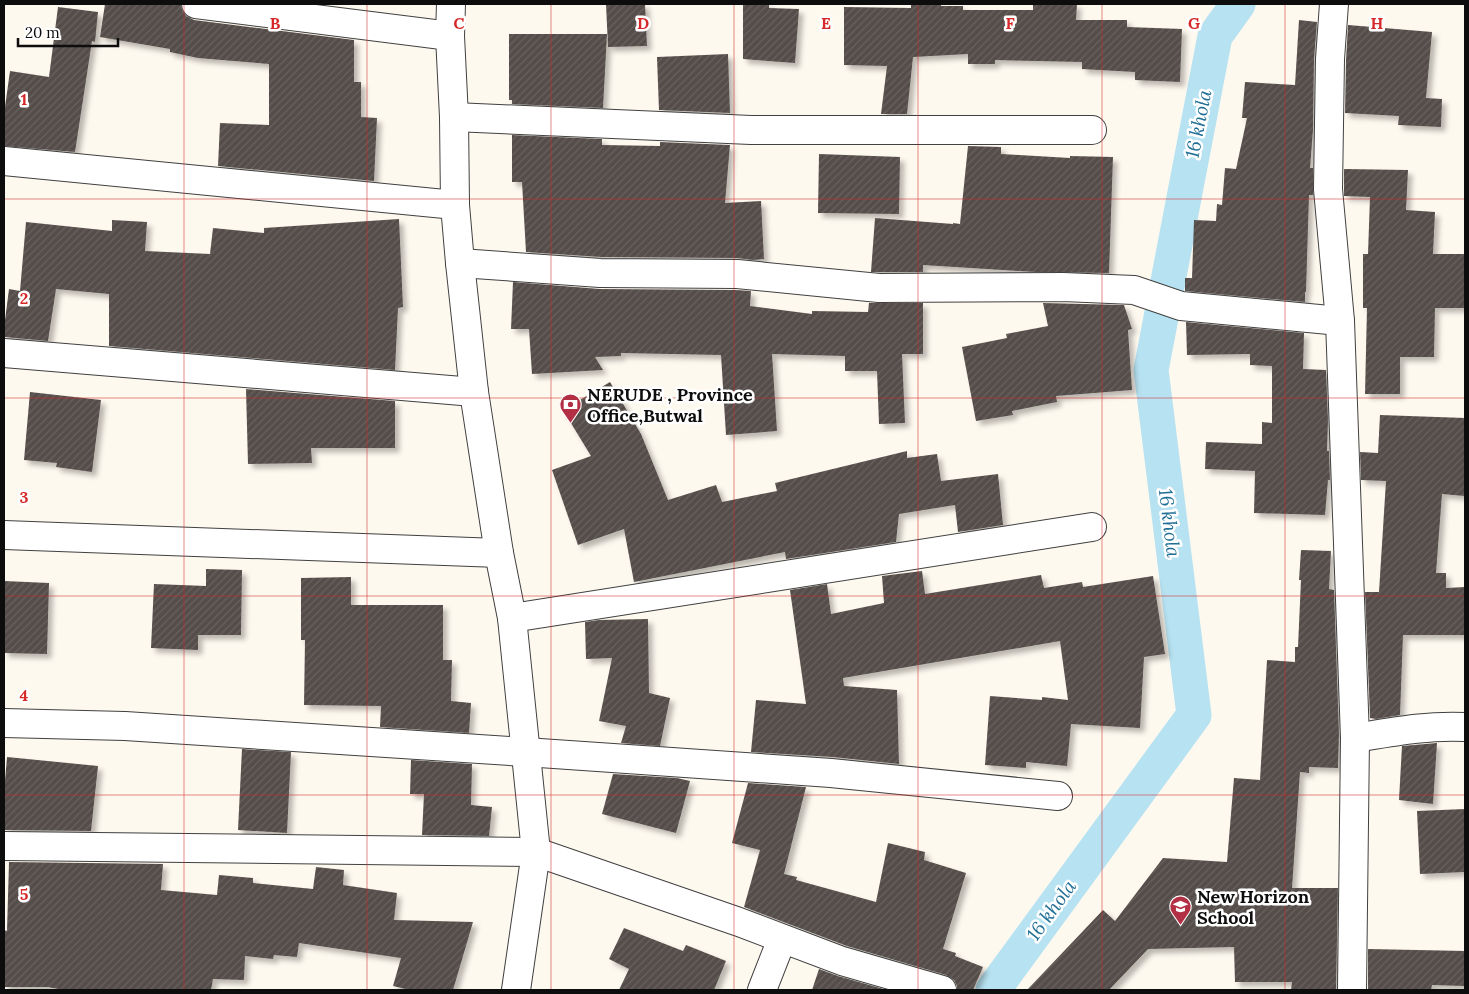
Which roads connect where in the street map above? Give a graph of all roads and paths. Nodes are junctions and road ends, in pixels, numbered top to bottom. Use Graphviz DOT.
graph roads {
  1 [pos="196,4"];
  2 [pos="451,4"];
  3 [pos="1334,4"];
  4 [pos="450,36"];
  5 [pos="454,117"];
  6 [pos="1092,130"];
  7 [pos="4,161"];
  8 [pos="455,205"];
  9 [pos="460,263"];
  10 [pos="1340,321"];
  11 [pos="4,353"];
  12 [pos="474,392"];
  13 [pos="1092,528"];
  14 [pos="4,535"];
  15 [pos="499,553"];
  16 [pos="512,618"];
  17 [pos="4,723"];
  18 [pos="1465,727"];
  19 [pos="1355,738"];
  20 [pos="524,752"];
  21 [pos="1058,796"];
  22 [pos="4,846"];
  23 [pos="536,852"];
  24 [pos="782,938"];
  25 [pos="516,990"];
  26 [pos="762,990"];
  27 [pos="942,990"];
  28 [pos="1352,990"];
  1 -- 4 [label="street"];
  2 -- 4 [label="street"];
  3 -- 10 [label="street"];
  4 -- 5 [label="street"];
  5 -- 6 [label="street"];
  5 -- 8 [label="street"];
  7 -- 8 [label="street"];
  8 -- 9 [label="street"];
  9 -- 10 [label="street"];
  9 -- 12 [label="street"];
  10 -- 19 [label="street"];
  11 -- 12 [label="street"];
  12 -- 15 [label="street"];
  13 -- 16 [label="street"];
  14 -- 15 [label="street"];
  15 -- 16 [label="street"];
  16 -- 20 [label="street"];
  17 -- 20 [label="street"];
  18 -- 19 [label="street"];
  19 -- 28 [label="street"];
  20 -- 21 [label="street"];
  20 -- 23 [label="street"];
  22 -- 23 [label="street"];
  23 -- 24 [label="street"];
  23 -- 25 [label="street"];
  24 -- 26 [label="street"];
  24 -- 27 [label="street"];
}
